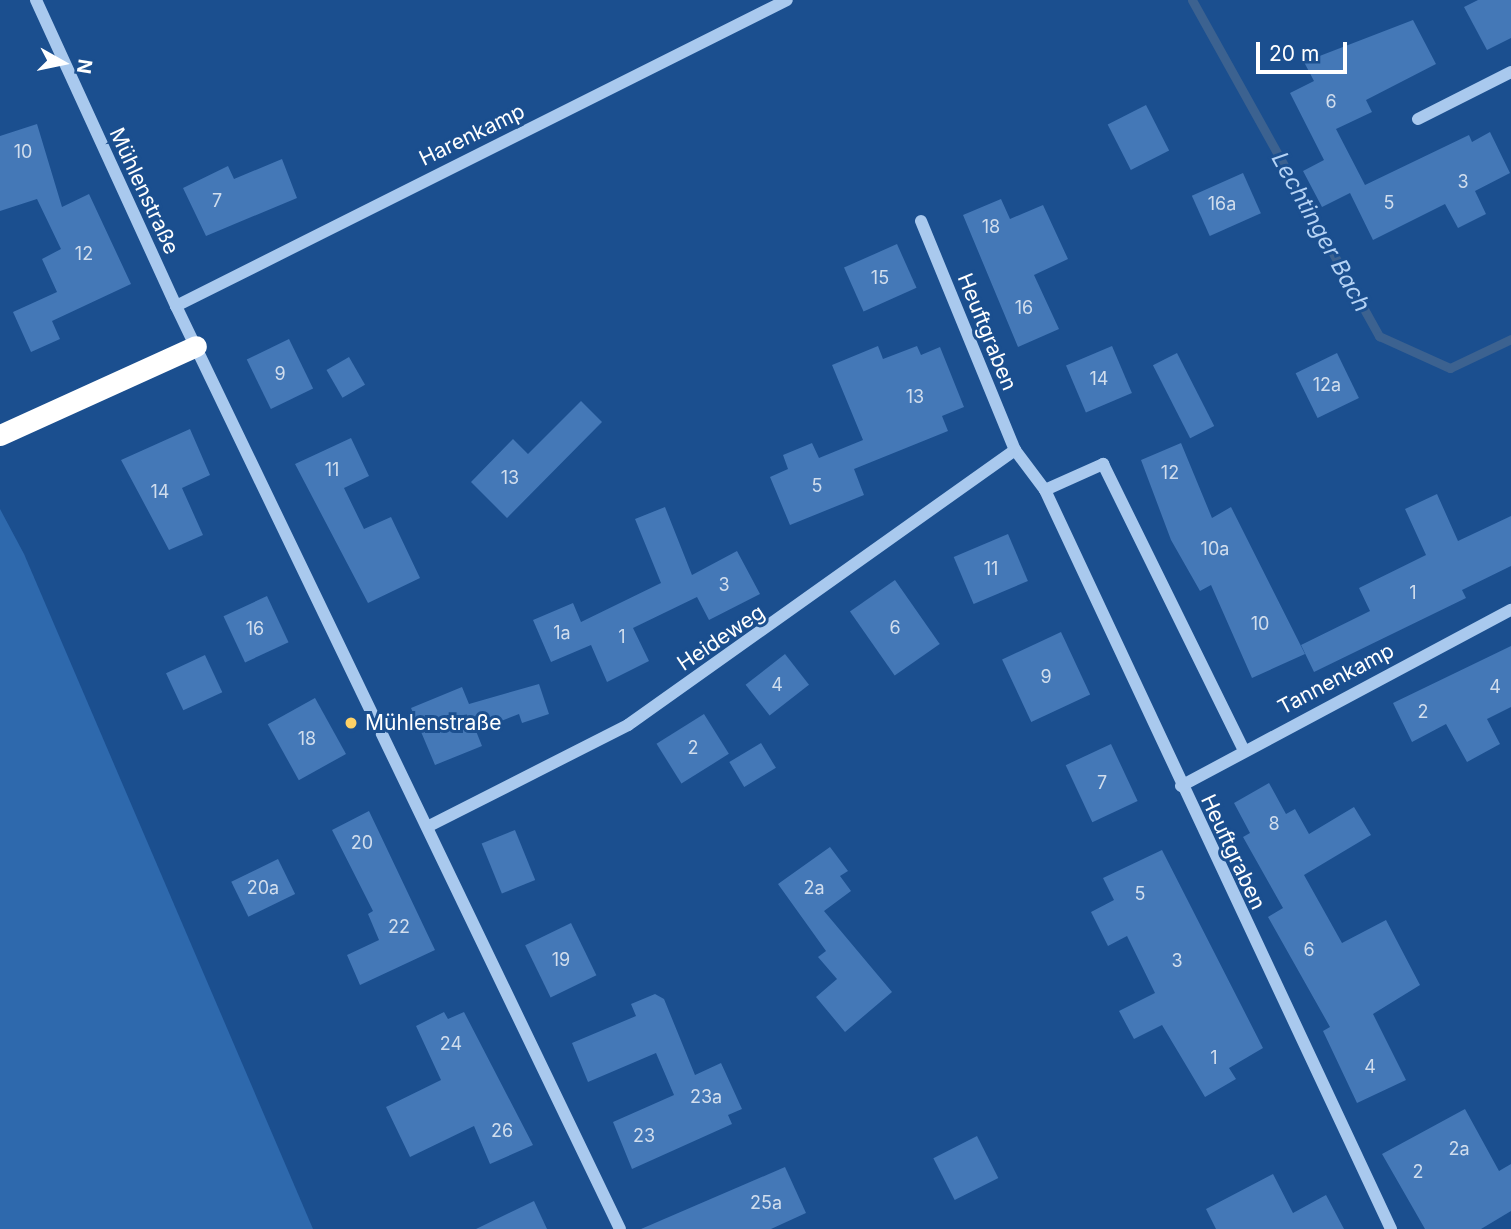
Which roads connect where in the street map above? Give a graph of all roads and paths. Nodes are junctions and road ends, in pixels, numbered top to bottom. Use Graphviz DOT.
graph roads {
  1 [pos="36,0"];
  2 [pos="787,0"];
  3 [pos="1511,72"];
  4 [pos="1418,119"];
  5 [pos="921,221"];
  6 [pos="176,306"];
  7 [pos="196,346"];
  8 [pos="0,435"];
  9 [pos="1015,450"];
  10 [pos="1045,490"];
  11 [pos="1511,610"];
  12 [pos="1243,749"];
  13 [pos="1181,786"];
  14 [pos="429,826"];
  15 [pos="620,1229"];
  16 [pos="1391,1229"];
  1 -- 6 [label="street, Mühlenstraße"];
  2 -- 6 [label="street, Harenkamp"];
  3 -- 4 [label="street"];
  5 -- 9 [label="street, Heuftgraben"];
  6 -- 7 [label="street, Mühlenstraße"];
  7 -- 8 [label="highway"];
  7 -- 14 [label="street, Mühlenstraße"];
  9 -- 10 [label="street, Heuftgraben"];
  9 -- 14 [label="street, Heideweg"];
  10 -- 12 [label="street"];
  10 -- 13 [label="street, Heuftgraben"];
  11 -- 12 [label="street, Tannenkamp"];
  12 -- 13 [label="street, Tannenkamp"];
  13 -- 16 [label="street, Heuftgraben"];
  14 -- 15 [label="street, Mühlenstraße"];
}
